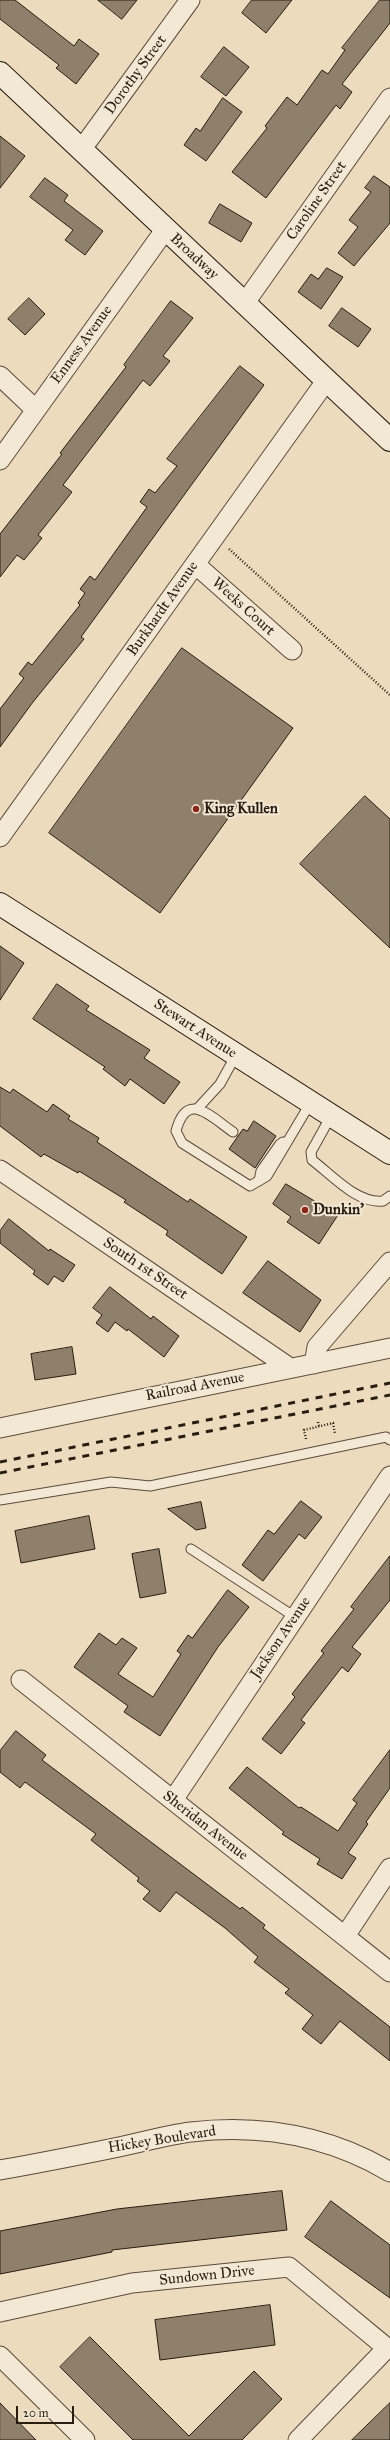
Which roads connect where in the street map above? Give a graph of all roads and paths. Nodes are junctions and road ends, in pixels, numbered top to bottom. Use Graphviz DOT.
graph roads {
  1 [pos="190,0"];
  2 [pos="0,74"];
  3 [pos="390,98"];
  4 [pos="81,150"];
  5 [pos="165,230"];
  6 [pos="244,304"];
  7 [pos="0,376"];
  8 [pos="326,381"];
  9 [pos="36,410"];
  10 [pos="390,440"];
  11 [pos="0,460"];
  12 [pos="227,547"];
  13 [pos="195,564"];
  14 [pos="292,650"];
  15 [pos="390,695"];
  16 [pos="0,838"];
  17 [pos="0,904"];
  18 [pos="236,1055"];
  19 [pos="311,1102"];
  20 [pos="198,1108"];
  21 [pos="332,1114"];
  22 [pos="233,1132"];
  23 [pos="390,1153"];
  24 [pos="0,1170"];
  25 [pos="390,1196"];
  26 [pos="390,1262"];
  27 [pos="390,1348"];
  28 [pos="314,1364"];
  29 [pos="290,1368"];
  30 [pos="318,1422"];
  31 [pos="2,1426"];
  32 [pos="319,1426"];
  33 [pos="335,1434"];
  34 [pos="306,1440"];
  35 [pos="390,1440"];
  36 [pos="390,1476"];
  37 [pos="0,1500"];
  38 [pos="191,1549"];
  39 [pos="295,1617"];
  40 [pos="21,1680"];
  41 [pos="173,1800"];
  42 [pos="390,1868"];
  43 [pos="345,1936"];
  44 [pos="390,1972"];
  45 [pos="0,2170"];
  46 [pos="390,2172"];
  47 [pos="0,2312"];
  48 [pos="0,2356"];
  49 [pos="85,2440"];
  50 [pos="298,2440"];
  1 -- 4 [label="street, Dorothy Street"];
  2 -- 4 [label="main road, Broadway"];
  3 -- 6 [label="street, Caroline Street"];
  4 -- 5 [label="main road, Broadway"];
  5 -- 6 [label="main road, Broadway"];
  5 -- 9 [label="street, Enness Avenue"];
  6 -- 8 [label="main road, Broadway"];
  7 -- 9 [label="street"];
  8 -- 10 [label="main road, Broadway"];
  8 -- 13 [label="street, Burkhardt Avenue"];
  9 -- 11 [label="street, Enness Avenue"];
  12 -- 15 [label="path"];
  13 -- 14 [label="street, Weeks Court"];
  13 -- 16 [label="street, Burkhardt Avenue"];
  17 -- 18 [label="main road, Stewart Avenue"];
  18 -- 19 [label="main road, Stewart Avenue"];
  18 -- 20 [label="lane"];
  19 -- 20 [label="lane"];
  19 -- 21 [label="main road, Stewart Avenue"];
  20 -- 22 [label="lane"];
  21 -- 23 [label="main road, Stewart Avenue"];
  21 -- 25 [label="lane"];
  24 -- 29 [label="street, South 1st Street"];
  26 -- 28 [label="street"];
  27 -- 28 [label="street, Railroad Avenue"];
  28 -- 29 [label="street, Railroad Avenue"];
  29 -- 31 [label="street, Railroad Avenue"];
  30 -- 32 [label="path"];
  32 -- 33 [label="path"];
  32 -- 34 [label="path"];
  35 -- 37 [label="lane"];
  36 -- 39 [label="street, Jackson Avenue"];
  38 -- 39 [label="lane"];
  39 -- 41 [label="street, Jackson Avenue"];
  40 -- 41 [label="street, Sheridan Avenue"];
  41 -- 43 [label="street, Sheridan Avenue"];
  42 -- 43 [label="street"];
  43 -- 44 [label="street, Sheridan Avenue"];
  45 -- 46 [label="street, Hickey Boulevard"];
  47 -- 50 [label="street, Sundown Drive"];
  48 -- 49 [label="street"];
}
